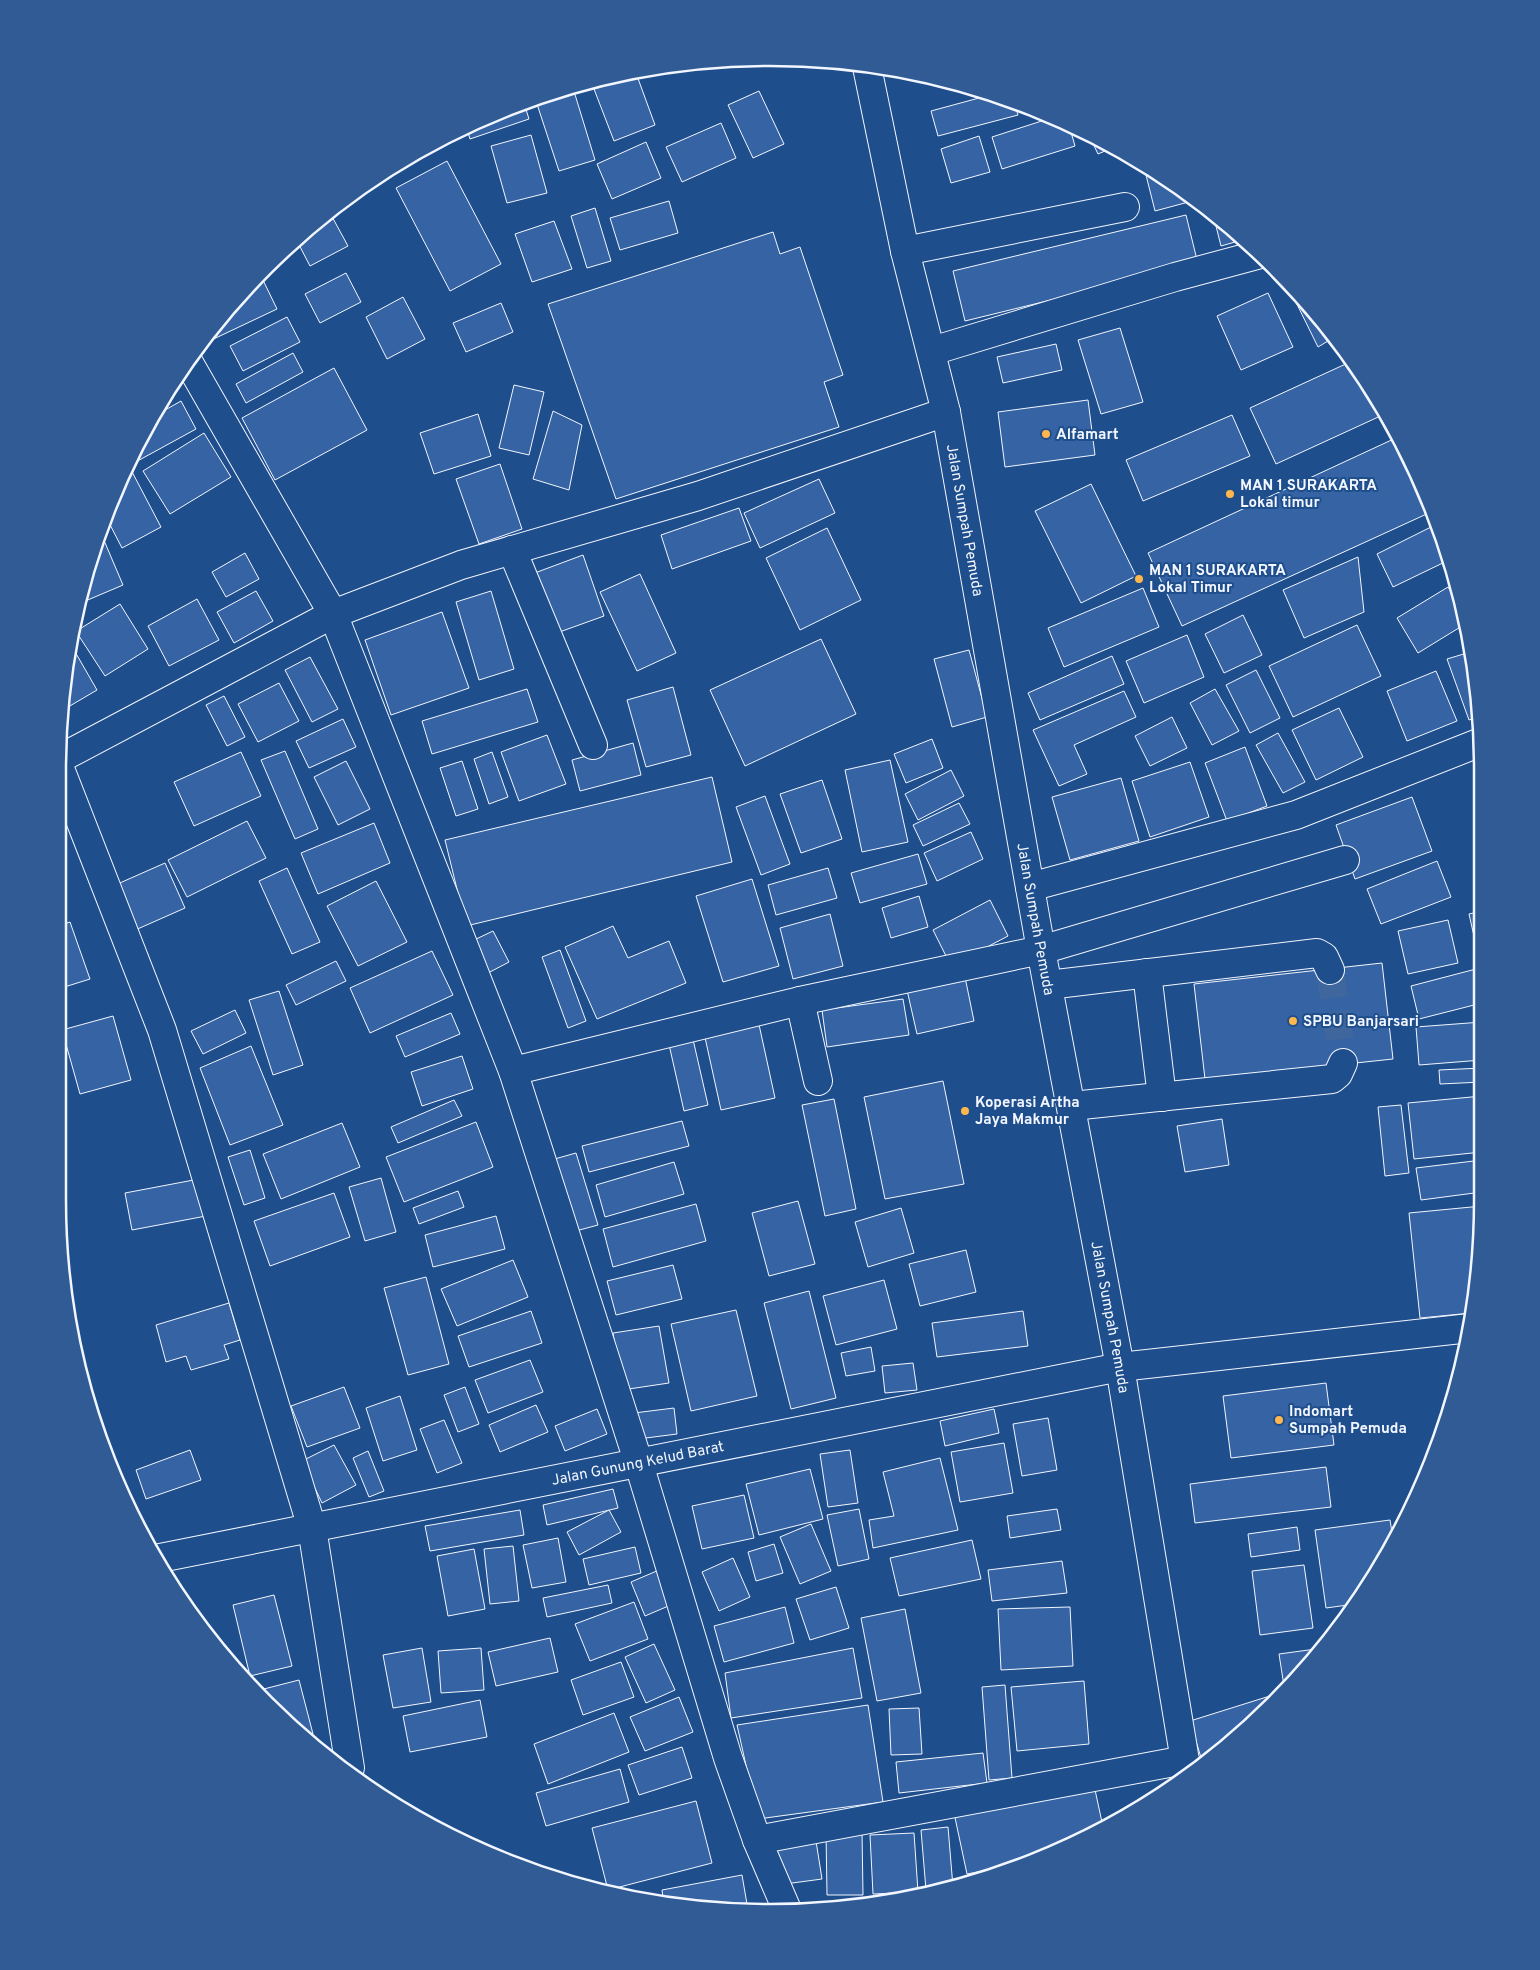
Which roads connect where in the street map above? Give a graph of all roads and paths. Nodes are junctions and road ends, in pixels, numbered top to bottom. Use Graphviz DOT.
graph roads {
  1 [pos="868,73"];
  2 [pos="1125,207"];
  3 [pos="905,252"];
  4 [pos="1251,257"];
  5 [pos="932,351"];
  6 [pos="192,369"];
  7 [pos="946,412"];
  8 [pos="512,550"];
  9 [pos="333,614"];
  10 [pos="593,745"];
  11 [pos="1473,745"];
  12 [pos="67,754"];
  13 [pos="66,784"];
  14 [pos="1345,860"];
  15 [pos="1030,887"];
  16 [pos="1042,950"];
  17 [pos="1330,970"];
  18 [pos="1147,973"];
  19 [pos="1048,984"];
  20 [pos="800,1001"];
  21 [pos="1343,1063"];
  22 [pos="513,1071"];
  23 [pos="818,1080"];
  24 [pos="1162,1097"];
  25 [pos="1072,1106"];
  26 [pos="1461,1329"];
  27 [pos="1120,1367"];
  28 [pos="639,1464"];
  29 [pos="312,1528"];
  30 [pos="164,1557"];
  31 [pos="349,1763"];
  32 [pos="1186,1766"];
  33 [pos="758,1840"];
  34 [pos="784,1903"];
  1 -- 3 [label="main road, Jalan Sumpah Pemuda"];
  2 -- 3 [label="main road"];
  3 -- 5 [label="main road, Jalan Sumpah Pemuda"];
  4 -- 5 [label="main road"];
  5 -- 7 [label="main road, Jalan Sumpah Pemuda"];
  6 -- 9 [label="main road"];
  7 -- 8 [label="main road"];
  7 -- 15 [label="main road, Jalan Sumpah Pemuda"];
  8 -- 9 [label="main road"];
  8 -- 10 [label="main road"];
  9 -- 12 [label="main road"];
  9 -- 22 [label="main road"];
  11 -- 15 [label="main road"];
  13 -- 29 [label="main road"];
  14 -- 16 [label="main road"];
  15 -- 16 [label="main road, Jalan Sumpah Pemuda"];
  16 -- 19 [label="main road, Jalan Sumpah Pemuda"];
  16 -- 20 [label="main road"];
  17 -- 18 [label="main road"];
  18 -- 19 [label="main road"];
  18 -- 24 [label="main road"];
  19 -- 25 [label="main road, Jalan Sumpah Pemuda"];
  20 -- 22 [label="main road"];
  20 -- 23 [label="main road"];
  21 -- 24 [label="main road"];
  22 -- 28 [label="main road"];
  24 -- 25 [label="main road"];
  25 -- 27 [label="main road, Jalan Sumpah Pemuda"];
  26 -- 27 [label="main road, Jalan Gunung Kelud Barat"];
  27 -- 28 [label="main road, Jalan Gunung Kelud Barat"];
  27 -- 32 [label="main road, Jalan Sumpah Pemuda"];
  28 -- 29 [label="main road, Jalan Gunung Kelud Barat"];
  28 -- 33 [label="main road"];
  29 -- 30 [label="main road, Jalan Gunung Kelud Barat"];
  29 -- 31 [label="main road"];
  32 -- 33 [label="main road"];
  33 -- 34 [label="main road"];
}
